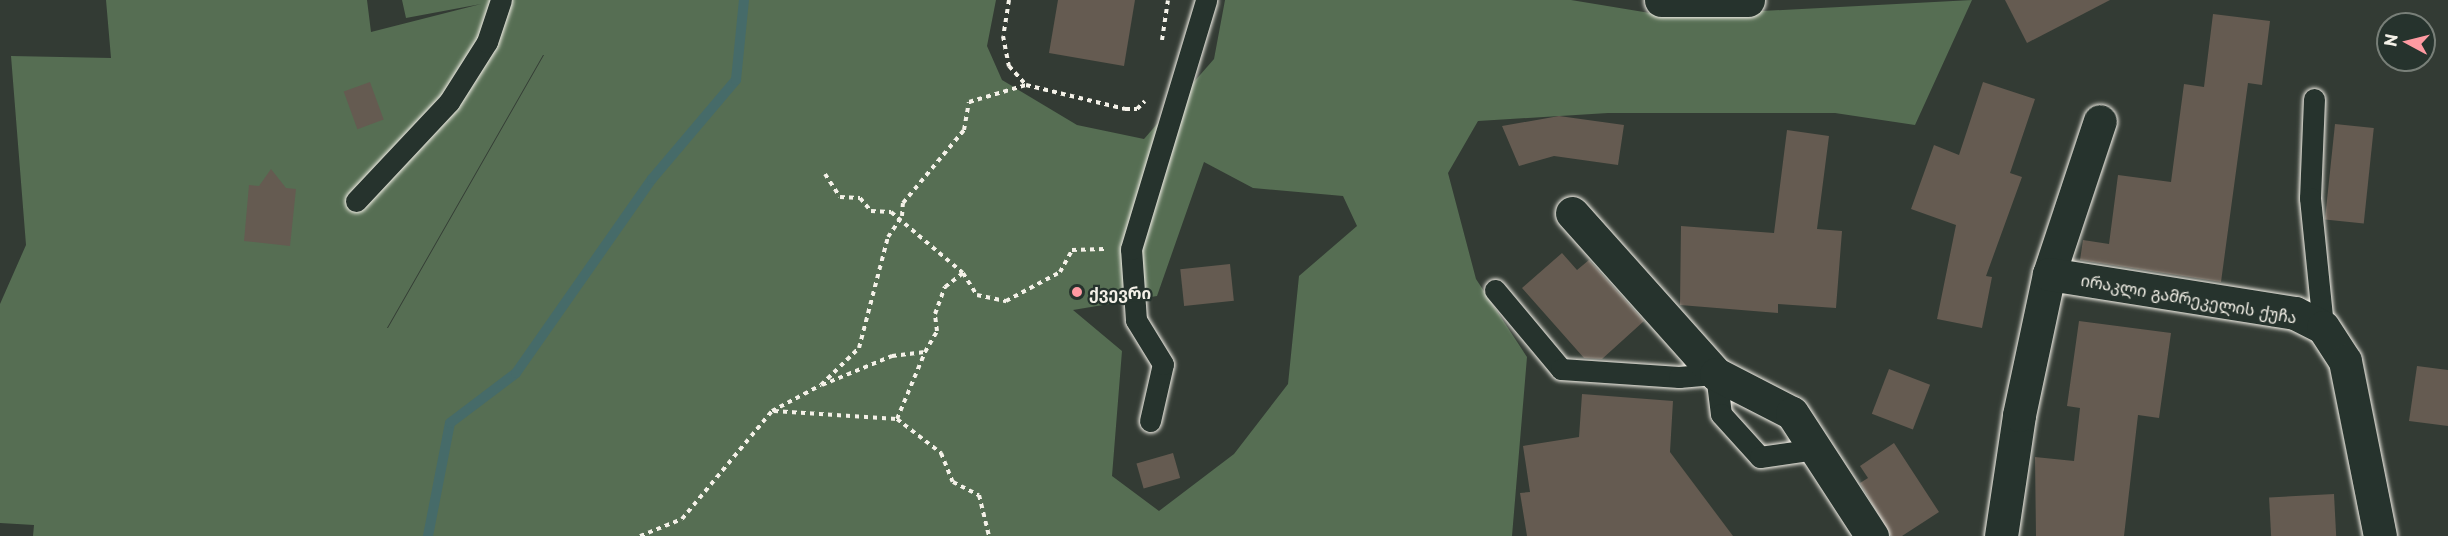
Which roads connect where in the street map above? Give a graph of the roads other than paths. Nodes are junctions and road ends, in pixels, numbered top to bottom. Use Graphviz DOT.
graph roads {
  1 [pos="501,0"];
  2 [pos="1206,0"];
  3 [pos="1748,0"];
  4 [pos="1679,1"];
  5 [pos="2314,99"];
  6 [pos="2100,121"];
  7 [pos="356,201"];
  8 [pos="1572,213"];
  9 [pos="2049,274"];
  10 [pos="1495,290"];
  11 [pos="2323,327"];
  12 [pos="1716,374"];
  13 [pos="1150,421"];
  14 [pos="1815,449"];
  15 [pos="1872,536"];
  16 [pos="2001,536"];
  17 [pos="2380,536"];
  1 -- 7 [label="lane"];
  2 -- 13 [label="lane"];
  3 -- 4 [label="street"];
  5 -- 11 [label="lane"];
  6 -- 9 [label="street"];
  8 -- 12 [label="street"];
  9 -- 11 [label="street, ირაკლი გამრეკელის ქუჩა"];
  9 -- 16 [label="street"];
  10 -- 12 [label="lane"];
  11 -- 17 [label="street"];
  12 -- 14 [label="street"];
  12 -- 14 [label="lane"];
  14 -- 15 [label="street"];
}
